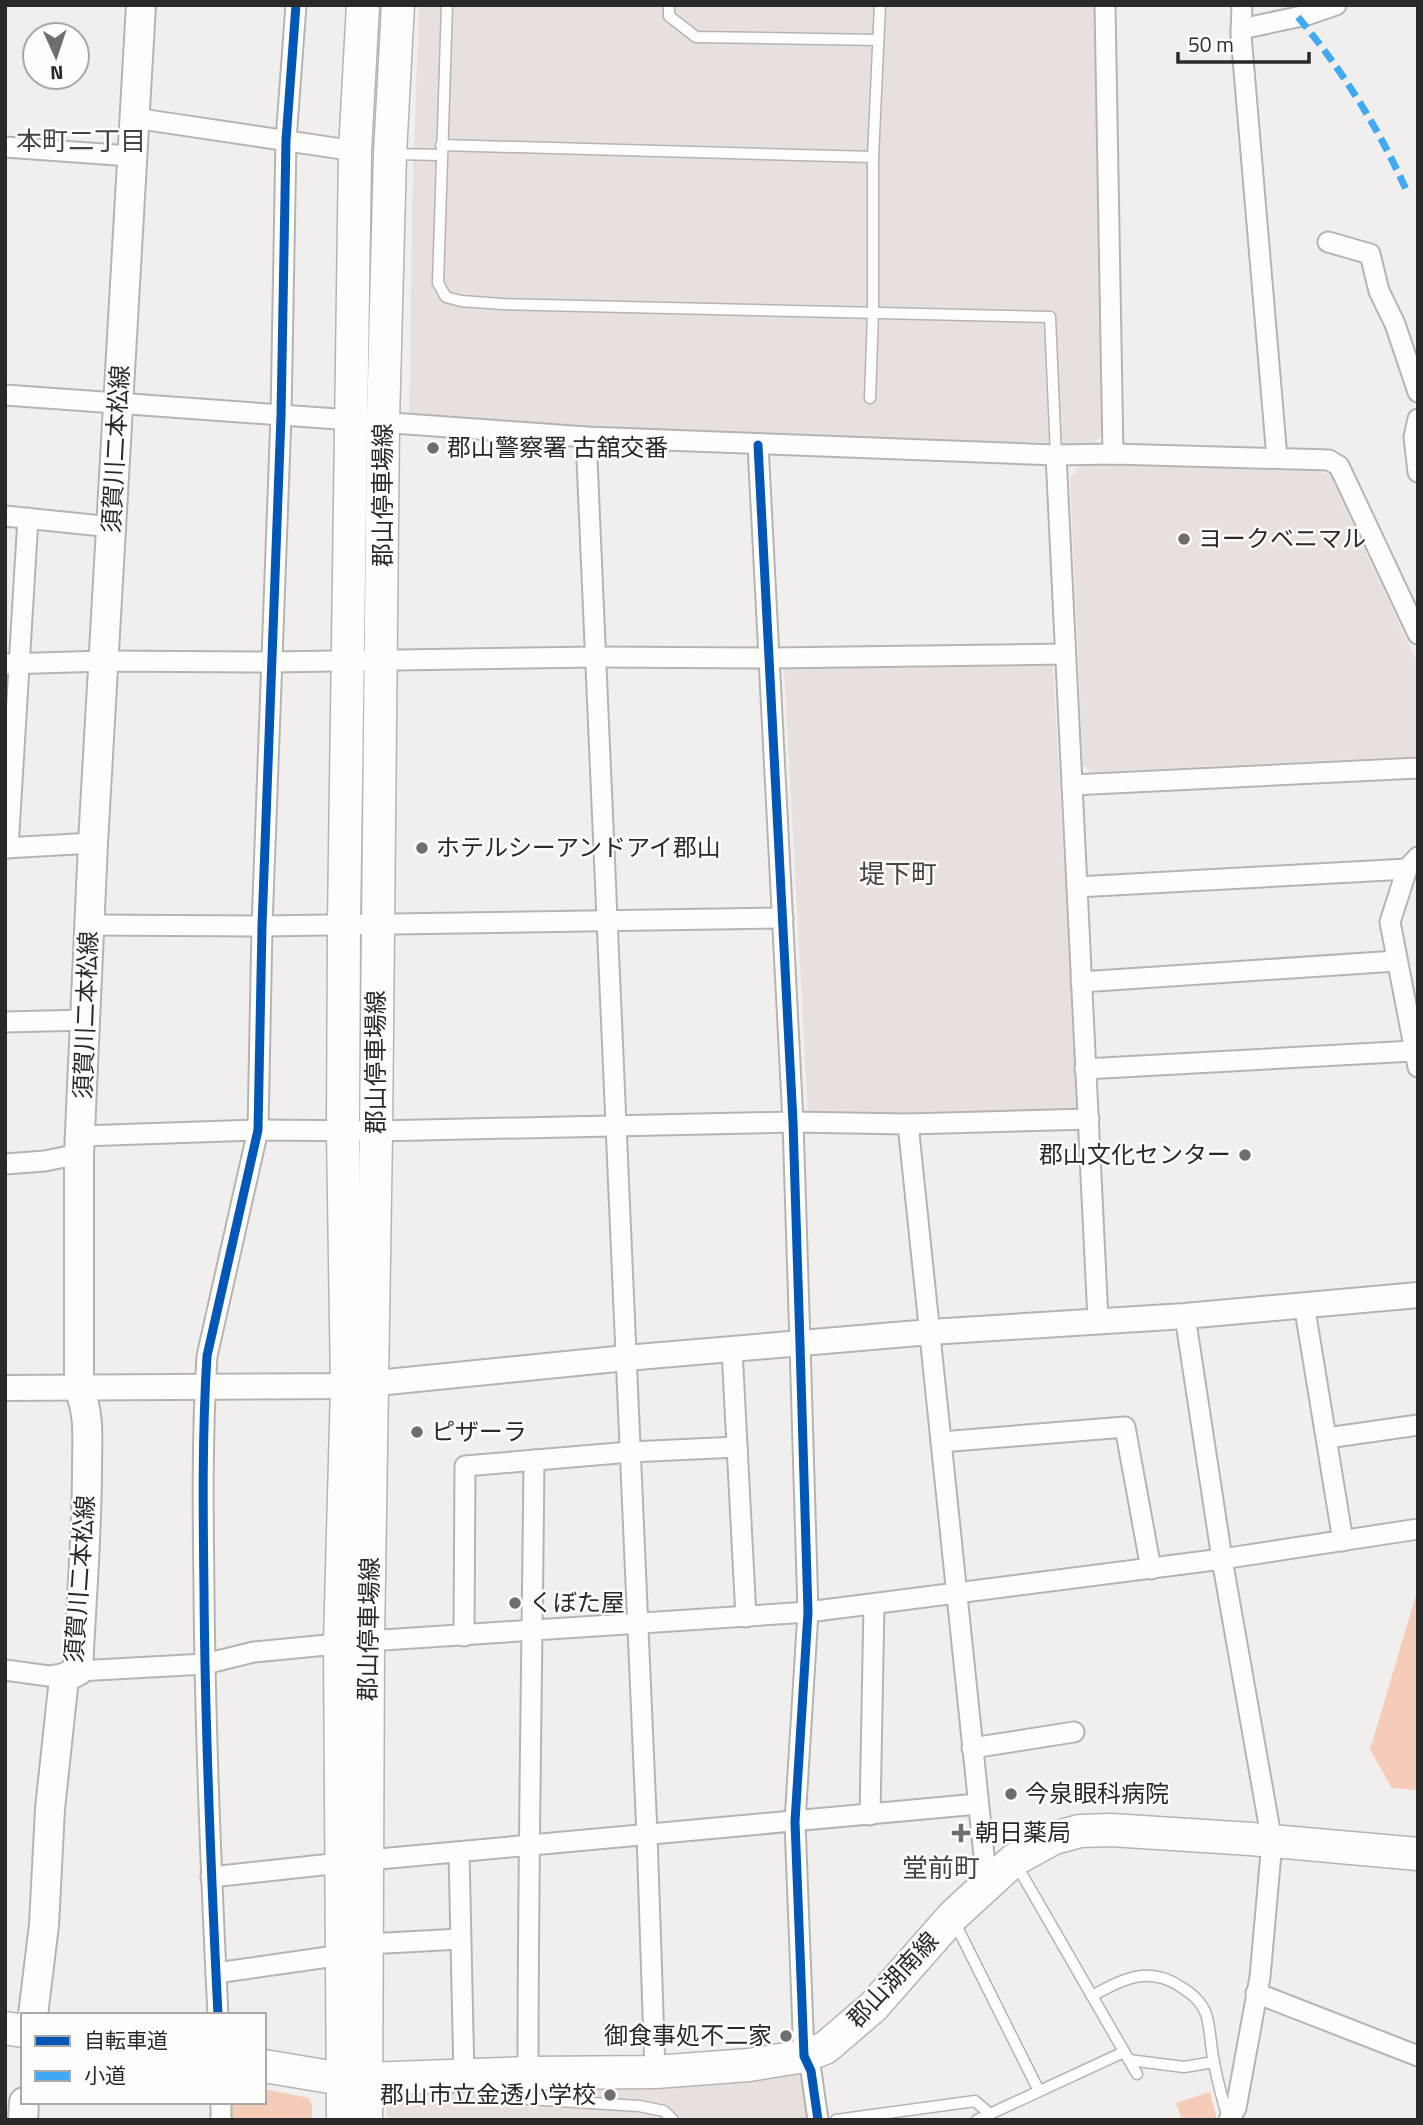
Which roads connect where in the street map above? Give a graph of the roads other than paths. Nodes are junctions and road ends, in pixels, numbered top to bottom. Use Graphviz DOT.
graph roads {
  1 [pos="141,5"];
  2 [pos="296,5"];
  3 [pos="363,5"];
  4 [pos="398,5"];
  5 [pos="447,5"];
  6 [pos="669,5"];
  7 [pos="880,5"];
  8 [pos="1105,5"];
  9 [pos="1242,5"];
  10 [pos="1336,5"];
  11 [pos="1241,29"];
  12 [pos="878,40"];
  13 [pos="134,118"];
  14 [pos="286,140"];
  15 [pos="5,146"];
  16 [pos="441,150"];
  17 [pos="355,151"];
  18 [pos="390,154"];
  19 [pos="131,156"];
  20 [pos="873,157"];
  21 [pos="1328,242"];
  22 [pos="873,313"];
  23 [pos="1418,392"];
  24 [pos="5,395"];
  25 [pos="870,398"];
  26 [pos="119,403"];
  27 [pos="281,416"];
  28 [pos="1418,419"];
  29 [pos="351,421"];
  30 [pos="383,422"];
  31 [pos="586,437"];
  32 [pos="758,445"];
  33 [pos="1114,454"];
  34 [pos="1056,455"];
  35 [pos="1277,458"];
  36 [pos="1417,463"];
  37 [pos="5,516"];
  38 [pos="28,518"];
  39 [pos="112,527"];
  40 [pos="1418,634"];
  41 [pos="1065,654"];
  42 [pos="595,657"];
  43 [pos="771,658"];
  44 [pos="382,660"];
  45 [pos="104,661"];
  46 [pos="348,661"];
  47 [pos="271,662"];
  48 [pos="12,664"];
  49 [pos="1418,768"];
  50 [pos="1072,785"];
  51 [pos="93,843"];
  52 [pos="7,848"];
  53 [pos="1412,863"];
  54 [pos="1077,887"];
  55 [pos="783,918"];
  56 [pos="607,920"];
  57 [pos="377,922"];
  58 [pos="344,924"];
  59 [pos="90,925"];
  60 [pos="262,926"];
  61 [pos="1396,961"];
  62 [pos="1081,982"];
  63 [pos="86,1020"];
  64 [pos="5,1022"];
  65 [pos="1415,1059"];
  66 [pos="1085,1069"];
  67 [pos="1089,1119"];
  68 [pos="793,1122"];
  69 [pos="908,1124"];
  70 [pos="617,1126"];
  71 [pos="258,1130"];
  72 [pos="343,1131"];
  73 [pos="376,1131"];
  74 [pos="80,1145"];
  75 [pos="5,1164"];
  76 [pos="1418,1295"];
  77 [pos="1304,1304"];
  78 [pos="1185,1316"];
  79 [pos="1098,1320"];
  80 [pos="930,1332"];
  81 [pos="800,1344"];
  82 [pos="732,1350"];
  83 [pos="626,1358"];
  84 [pos="360,1385"];
  85 [pos="5,1388"];
  86 [pos="205,1388"];
  87 [pos="79,1389"];
  88 [pos="1418,1425"];
  89 [pos="1327,1438"];
  90 [pos="941,1442"];
  91 [pos="737,1447"];
  92 [pos="630,1452"];
  93 [pos="534,1460"];
  94 [pos="1418,1529"];
  95 [pos="1343,1541"];
  96 [pos="1222,1559"];
  97 [pos="1151,1569"];
  98 [pos="956,1594"];
  99 [pos="874,1604"];
  100 [pos="808,1612"];
  101 [pos="746,1617"];
  102 [pos="638,1625"];
  103 [pos="533,1631"];
  104 [pos="464,1636"];
  105 [pos="354,1642"];
  106 [pos="205,1664"];
  107 [pos="5,1670"];
  108 [pos="78,1671"];
  109 [pos="1074,1732"];
  110 [pos="972,1748"];
  111 [pos="978,1804"];
  112 [pos="870,1815"];
  113 [pos="795,1822"];
  114 [pos="647,1835"];
  115 [pos="1272,1842"];
  116 [pos="528,1847"];
  117 [pos="458,1853"];
  118 [pos="1418,1854"];
  119 [pos="1014,1860"];
  120 [pos="355,1862"];
  121 [pos="211,1877"];
  122 [pos="987,1884"];
  123 [pos="953,1916"];
  124 [pos="460,1939"];
  125 [pos="355,1949"];
  126 [pos="216,1973"];
  127 [pos="1256,1993"];
  128 [pos="1092,1997"];
  129 [pos="33,2013"];
  130 [pos="218,2013"];
  131 [pos="804,2056"];
  132 [pos="1127,2056"];
  133 [pos="1418,2056"];
  134 [pos="1214,2062"];
  135 [pos="266,2066"];
  136 [pos="655,2071"];
  137 [pos="528,2073"];
  138 [pos="1137,2074"];
  139 [pos="464,2077"];
  140 [pos="355,2079"];
  141 [pos="1039,2091"];
  142 [pos="990,2114"];
  143 [pos="343,2120"];
  144 [pos="366,2120"];
  145 [pos="674,2120"];
  146 [pos="818,2120"];
  147 [pos="836,2120"];
  148 [pos="977,2120"];
  149 [pos="1229,2120"];
  1 -- 13 [label="main road, 須賀川二本松線"];
  2 -- 14 [label="street"];
  3 -- 17 [label="main road, 郡山停車場線"];
  4 -- 18 [label="main road, 郡山停車場線"];
  5 -- 16 [label="lane"];
  6 -- 12 [label="lane"];
  7 -- 12 [label="lane"];
  8 -- 33 [label="street"];
  9 -- 11 [label="street"];
  10 -- 11 [label="street"];
  11 -- 35 [label="street"];
  12 -- 20 [label="lane"];
  13 -- 14 [label="street"];
  13 -- 19 [label="main road, 須賀川二本松線"];
  14 -- 17 [label="street"];
  14 -- 27 [label="street"];
  15 -- 19 [label="street"];
  16 -- 18 [label="lane"];
  16 -- 20 [label="lane"];
  16 -- 22 [label="lane"];
  17 -- 29 [label="main road, 郡山停車場線"];
  18 -- 30 [label="main road, 郡山停車場線"];
  19 -- 26 [label="main road, 須賀川二本松線"];
  20 -- 22 [label="lane"];
  21 -- 23 [label="street"];
  22 -- 25 [label="lane"];
  22 -- 34 [label="lane"];
  24 -- 26 [label="street"];
  26 -- 27 [label="street"];
  26 -- 39 [label="main road, 須賀川二本松線"];
  27 -- 29 [label="street"];
  27 -- 47 [label="street"];
  28 -- 36 [label="street"];
  29 -- 30 [label="street"];
  29 -- 46 [label="main road, 郡山停車場線"];
  30 -- 31 [label="street"];
  30 -- 44 [label="main road, 郡山停車場線"];
  31 -- 32 [label="street"];
  31 -- 42 [label="street"];
  32 -- 34 [label="street"];
  32 -- 43 [label="street"];
  33 -- 34 [label="street"];
  33 -- 35 [label="street"];
  34 -- 41 [label="street"];
  35 -- 40 [label="street"];
  37 -- 38 [label="street"];
  38 -- 39 [label="street"];
  38 -- 48 [label="street"];
  39 -- 45 [label="main road, 須賀川二本松線"];
  41 -- 43 [label="street"];
  41 -- 50 [label="street"];
  42 -- 43 [label="street"];
  42 -- 44 [label="street"];
  42 -- 56 [label="street"];
  43 -- 55 [label="street"];
  44 -- 46 [label="street"];
  44 -- 57 [label="main road, 郡山停車場線"];
  45 -- 47 [label="street"];
  45 -- 48 [label="street"];
  45 -- 51 [label="main road, 須賀川二本松線"];
  46 -- 47 [label="street"];
  46 -- 58 [label="main road, 郡山停車場線"];
  47 -- 60 [label="street"];
  48 -- 52 [label="street"];
  49 -- 50 [label="street"];
  50 -- 54 [label="street"];
  51 -- 52 [label="street"];
  51 -- 59 [label="main road, 須賀川二本松線"];
  53 -- 54 [label="street"];
  53 -- 61 [label="street"];
  54 -- 62 [label="street"];
  55 -- 56 [label="street"];
  55 -- 68 [label="street"];
  56 -- 57 [label="street"];
  56 -- 70 [label="street"];
  57 -- 58 [label="street"];
  57 -- 73 [label="main road, 郡山停車場線"];
  58 -- 60 [label="street"];
  58 -- 72 [label="main road, 郡山停車場線"];
  59 -- 60 [label="street"];
  59 -- 63 [label="main road, 須賀川二本松線"];
  60 -- 71 [label="street"];
  61 -- 62 [label="street"];
  61 -- 65 [label="street"];
  62 -- 66 [label="street"];
  63 -- 64 [label="street"];
  63 -- 74 [label="main road, 須賀川二本松線"];
  65 -- 66 [label="street"];
  66 -- 67 [label="street"];
  67 -- 69 [label="street"];
  67 -- 79 [label="street"];
  68 -- 69 [label="street"];
  68 -- 70 [label="street"];
  68 -- 81 [label="street"];
  69 -- 80 [label="street"];
  70 -- 73 [label="street"];
  70 -- 83 [label="street"];
  71 -- 72 [label="street"];
  71 -- 74 [label="street"];
  71 -- 86 [label="street"];
  72 -- 73 [label="street"];
  72 -- 84 [label="main road, 郡山停車場線"];
  73 -- 84 [label="main road, 郡山停車場線"];
  74 -- 75 [label="street"];
  74 -- 87 [label="main road, 須賀川二本松線"];
  76 -- 77 [label="street"];
  77 -- 78 [label="street"];
  77 -- 89 [label="street"];
  78 -- 79 [label="street"];
  78 -- 96 [label="street"];
  79 -- 80 [label="street"];
  80 -- 81 [label="street"];
  80 -- 90 [label="street"];
  81 -- 82 [label="street"];
  81 -- 100 [label="street"];
  82 -- 83 [label="street"];
  82 -- 91 [label="street"];
  83 -- 84 [label="street"];
  83 -- 92 [label="street"];
  84 -- 86 [label="street"];
  84 -- 105 [label="main road, 郡山停車場線"];
  85 -- 87 [label="street"];
  86 -- 87 [label="street"];
  86 -- 106 [label="street"];
  87 -- 108 [label="main road, 須賀川二本松線"];
  88 -- 89 [label="street"];
  89 -- 95 [label="street"];
  90 -- 97 [label="street"];
  90 -- 98 [label="street"];
  91 -- 92 [label="street"];
  91 -- 101 [label="street"];
  92 -- 93 [label="street"];
  92 -- 102 [label="street"];
  93 -- 103 [label="street"];
  93 -- 104 [label="street"];
  94 -- 95 [label="street"];
  95 -- 96 [label="street"];
  96 -- 97 [label="street"];
  96 -- 115 [label="street"];
  97 -- 98 [label="street"];
  98 -- 99 [label="street"];
  98 -- 110 [label="street"];
  99 -- 100 [label="street"];
  99 -- 112 [label="street"];
  100 -- 101 [label="street"];
  100 -- 113 [label="street"];
  101 -- 102 [label="street"];
  102 -- 103 [label="street"];
  102 -- 114 [label="street"];
  103 -- 104 [label="street"];
  103 -- 116 [label="street"];
  104 -- 105 [label="street"];
  105 -- 106 [label="street"];
  105 -- 120 [label="main road, 郡山停車場線"];
  106 -- 108 [label="street"];
  106 -- 121 [label="street"];
  107 -- 108 [label="street"];
  108 -- 129 [label="main road, 須賀川二本松線"];
  109 -- 110 [label="street"];
  110 -- 111 [label="street"];
  111 -- 112 [label="street"];
  111 -- 122 [label="street"];
  112 -- 113 [label="street"];
  113 -- 114 [label="street"];
  113 -- 131 [label="street"];
  114 -- 116 [label="street"];
  114 -- 136 [label="street"];
  115 -- 118 [label="main road, 郡山湖南線"];
  115 -- 119 [label="main road, 郡山湖南線"];
  115 -- 127 [label="street"];
  116 -- 117 [label="street"];
  116 -- 137 [label="street"];
  117 -- 120 [label="street"];
  117 -- 124 [label="street"];
  119 -- 122 [label="main road, 郡山湖南線"];
  119 -- 128 [label="lane"];
  120 -- 121 [label="street"];
  120 -- 125 [label="main road, 郡山停車場線"];
  121 -- 126 [label="street"];
  122 -- 123 [label="main road, 郡山湖南線"];
  123 -- 131 [label="main road, 郡山湖南線"];
  123 -- 141 [label="lane"];
  124 -- 125 [label="street"];
  124 -- 139 [label="street"];
  125 -- 126 [label="street"];
  125 -- 140 [label="main road, 郡山停車場線"];
  126 -- 130 [label="street"];
  127 -- 133 [label="street"];
  127 -- 149 [label="street"];
  128 -- 132 [label="lane"];
  128 -- 134 [label="lane"];
  131 -- 136 [label="main road, 郡山湖南線"];
  131 -- 146 [label="street"];
  132 -- 134 [label="lane"];
  132 -- 138 [label="lane"];
  132 -- 141 [label="lane"];
  134 -- 149 [label="lane"];
  135 -- 140 [label="main road, 郡山湖南線"];
  136 -- 137 [label="main road, 郡山湖南線"];
  137 -- 139 [label="main road, 郡山湖南線"];
  137 -- 145 [label="lane"];
  139 -- 140 [label="main road, 郡山湖南線"];
  140 -- 143 [label="main road, 郡山停車場線"];
  140 -- 144 [label="main road, 郡山停車場線"];
  141 -- 142 [label="lane"];
  142 -- 147 [label="lane"];
  142 -- 148 [label="lane"];
}
